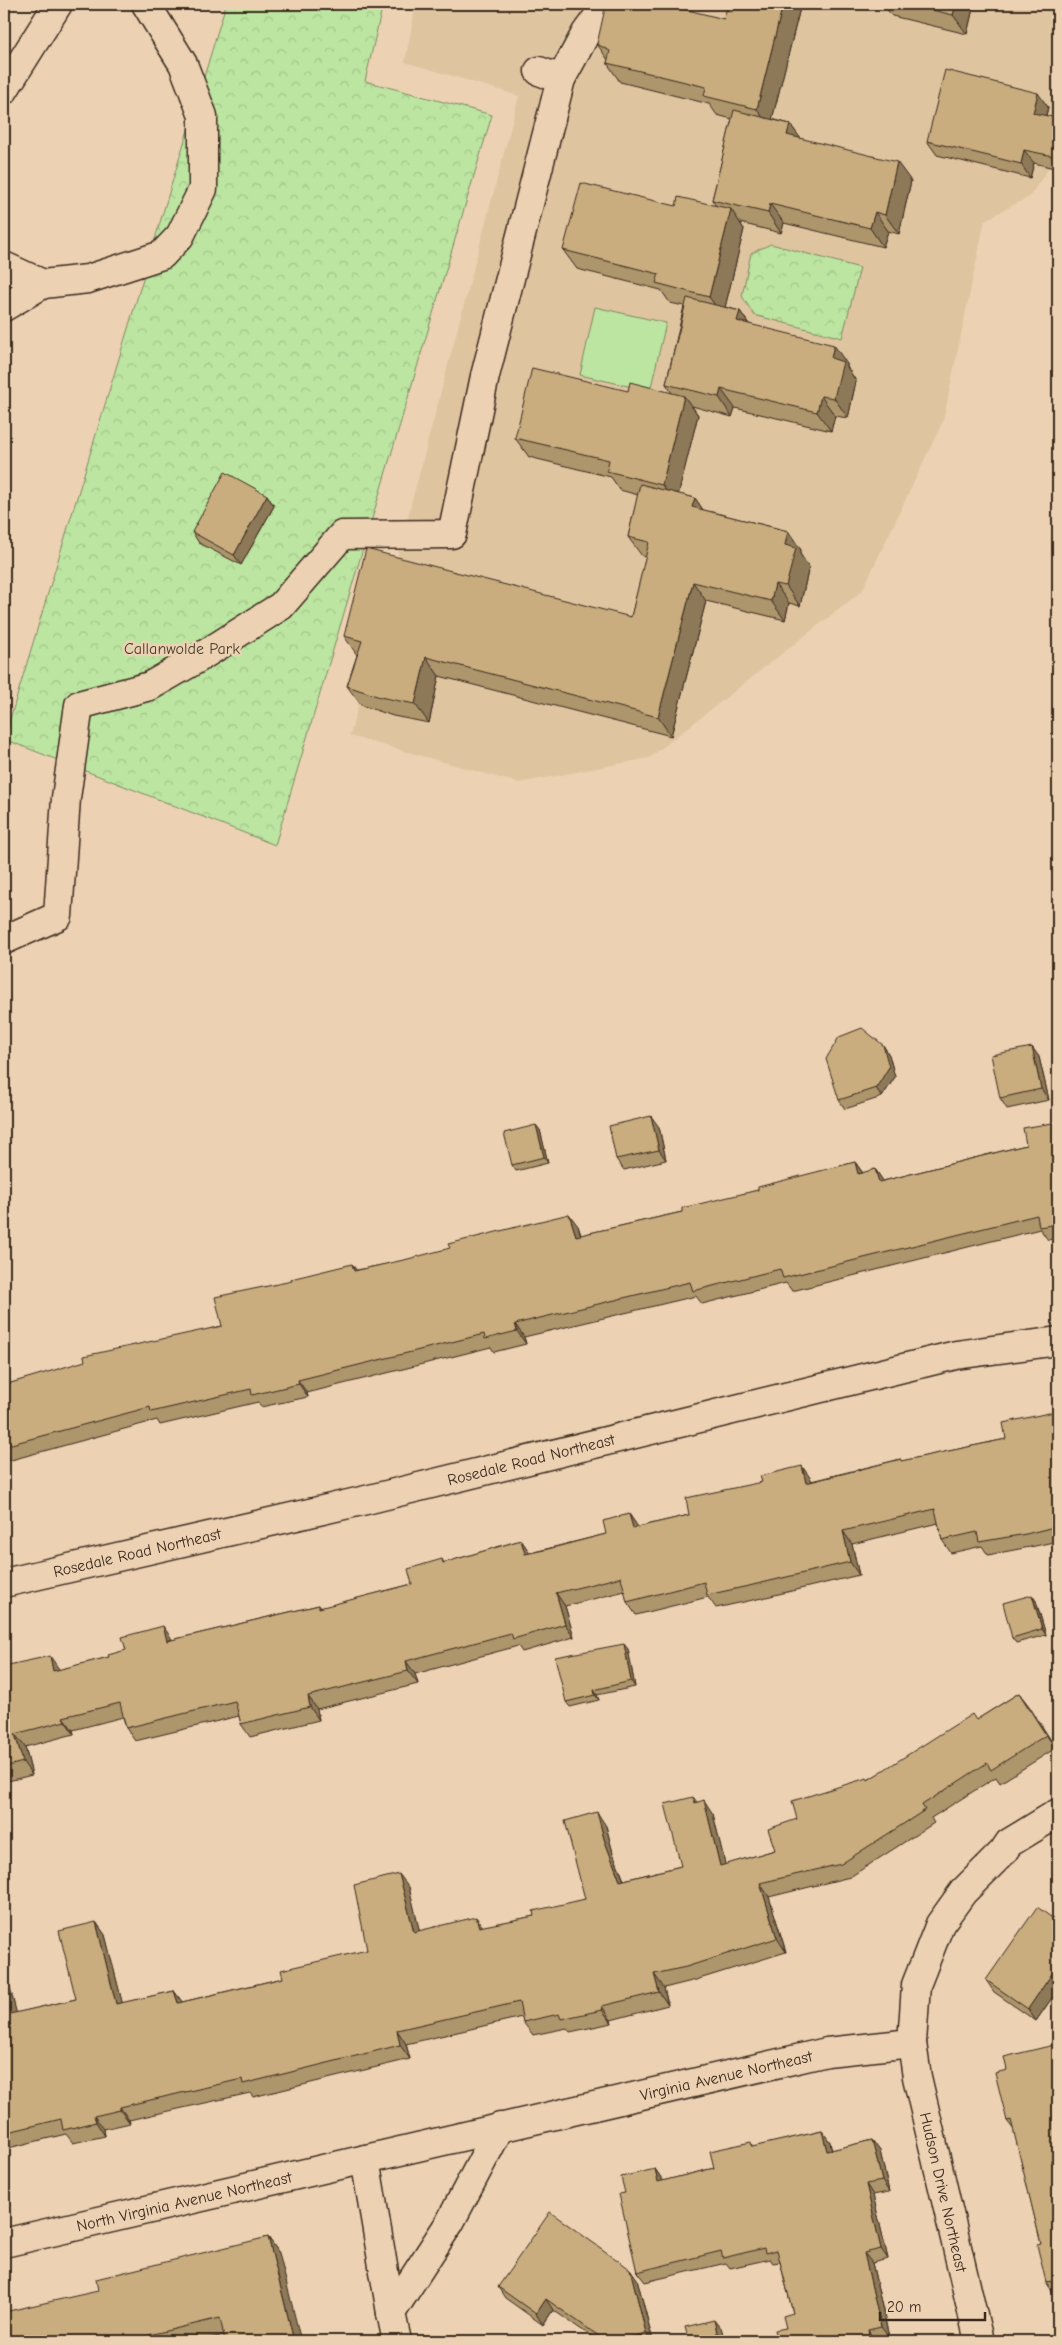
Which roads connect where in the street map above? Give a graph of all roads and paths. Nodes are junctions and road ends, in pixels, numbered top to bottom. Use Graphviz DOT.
graph roads {
  1 [pos="58,4"];
  2 [pos="146,4"];
  3 [pos="607,4"];
  4 [pos="4,90"];
  5 [pos="4,266"];
  6 [pos="43,284"];
  7 [pos="4,308"];
  8 [pos="4,940"];
  9 [pos="1058,1341"];
  10 [pos="4,1583"];
  11 [pos="1058,1813"];
  12 [pos="912,2043"];
  13 [pos="500,2127"];
  14 [pos="365,2159"];
  15 [pos="4,2243"];
  16 [pos="392,2313"];
  17 [pos="397,2341"];
  18 [pos="979,2341"];
  1 -- 4 [label="street"];
  2 -- 6 [label="street"];
  3 -- 8 [label="street"];
  5 -- 6 [label="street"];
  6 -- 7 [label="street"];
  9 -- 10 [label="street, Rosedale Road Northeast"];
  11 -- 12 [label="street"];
  12 -- 13 [label="street, Virginia Avenue Northeast"];
  12 -- 18 [label="street, Hudson Drive Northeast"];
  13 -- 14 [label="street, North Virginia Avenue Northeast"];
  13 -- 16 [label="street"];
  14 -- 15 [label="street, North Virginia Avenue Northeast"];
  14 -- 16 [label="street"];
  16 -- 17 [label="street"];
}
